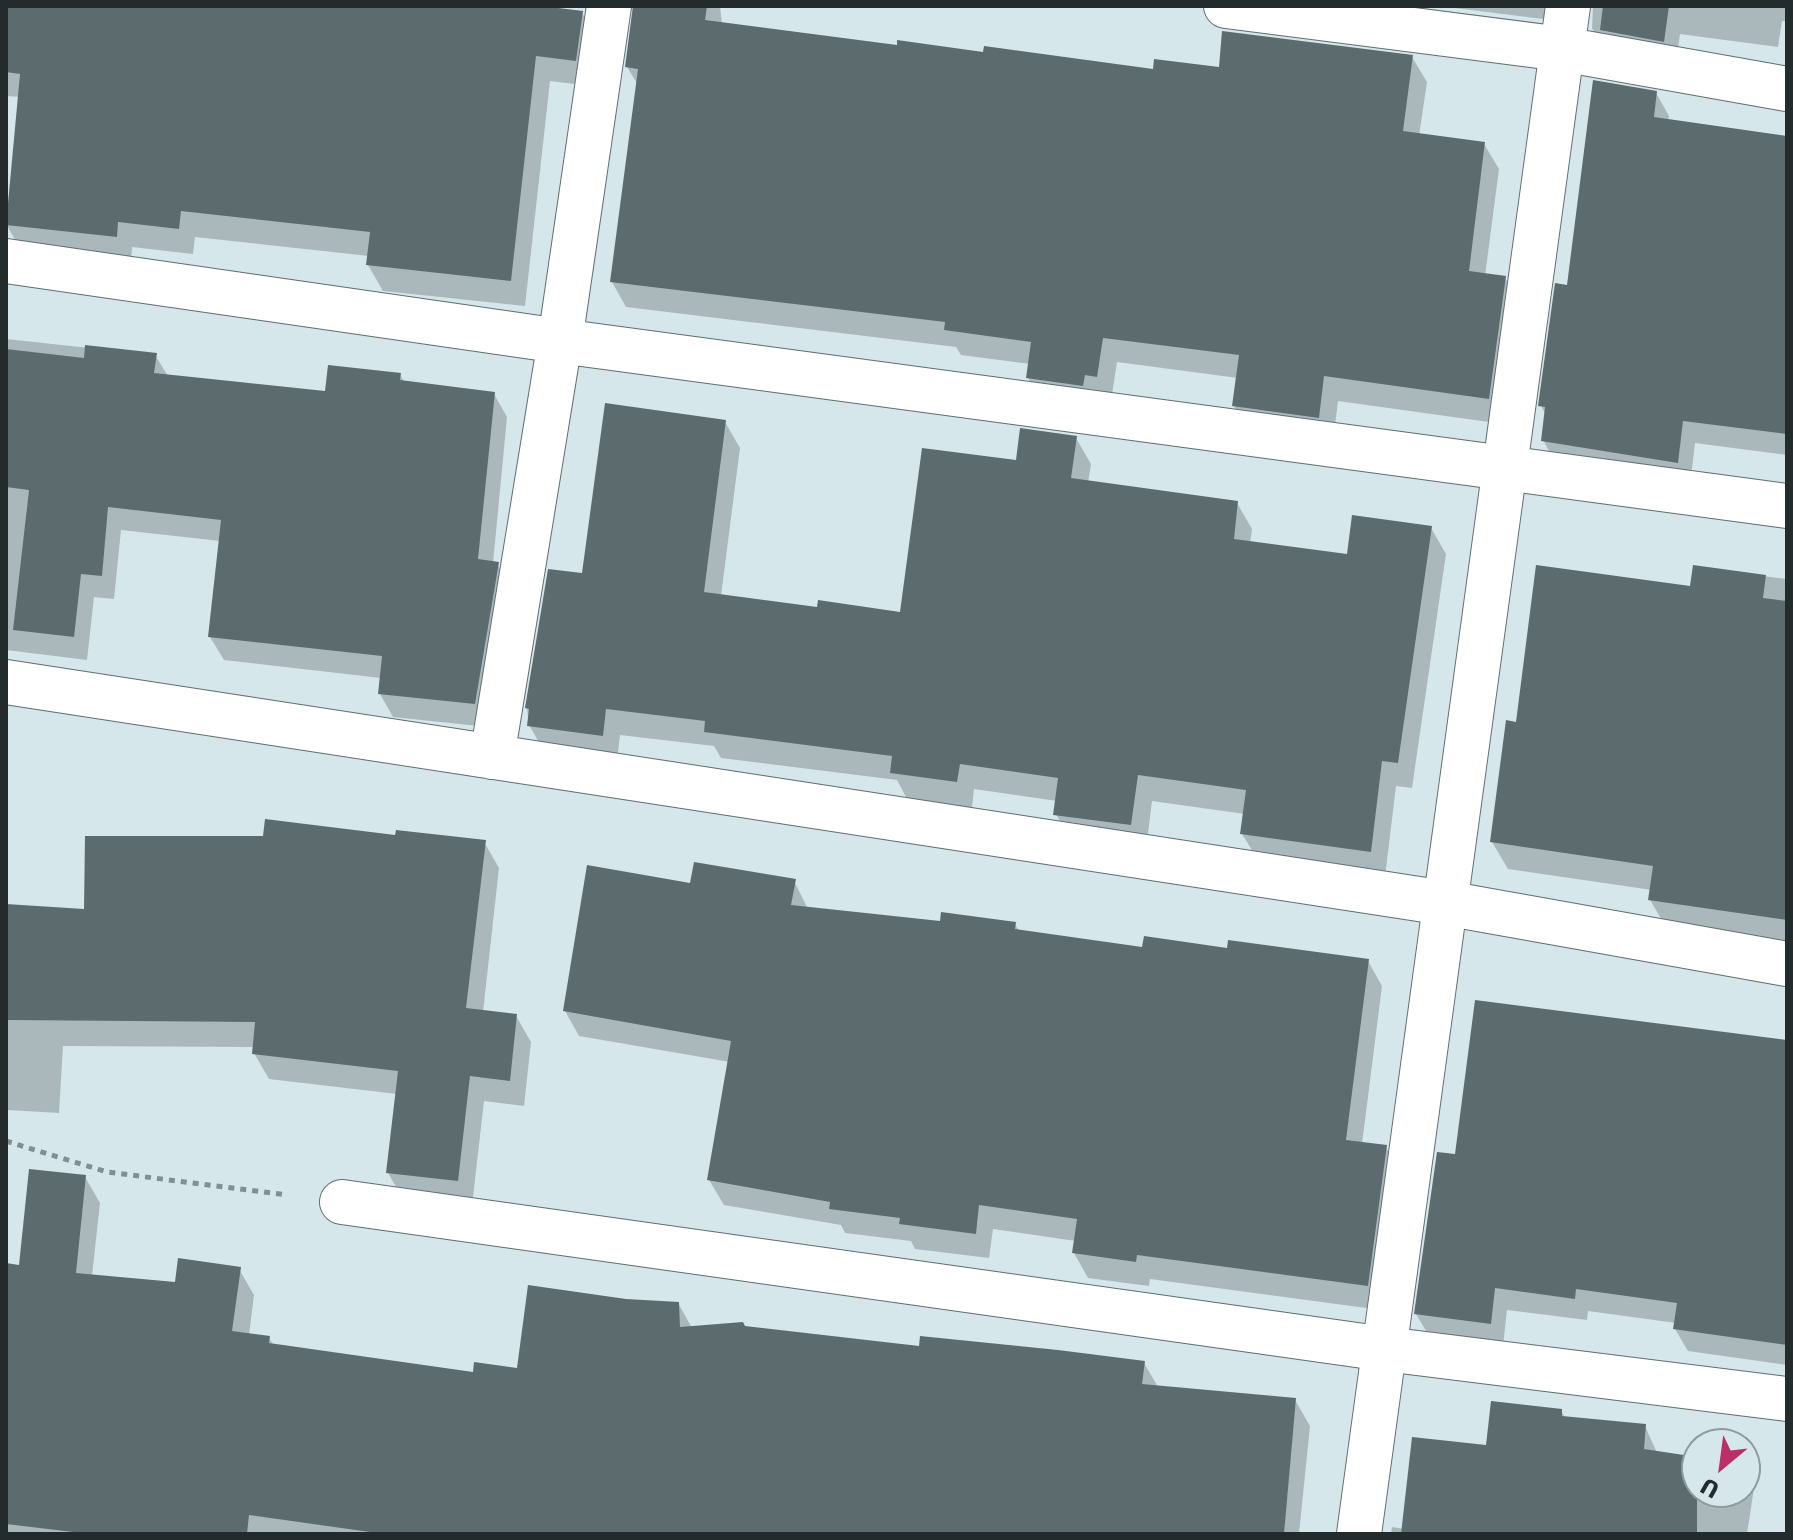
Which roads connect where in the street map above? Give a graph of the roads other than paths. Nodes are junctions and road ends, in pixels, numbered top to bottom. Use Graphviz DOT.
graph roads {
  1 [pos="609,6"];
  2 [pos="1226,6"];
  3 [pos="1568,6"];
  4 [pos="1562,49"];
  5 [pos="1787,89"];
  6 [pos="6,261"];
  7 [pos="560,341"];
  8 [pos="1507,467"];
  9 [pos="1787,506"];
  10 [pos="6,682"];
  11 [pos="492,757"];
  12 [pos="1445,903"];
  13 [pos="1787,964"];
  14 [pos="342,1202"];
  15 [pos="1385,1349"];
  16 [pos="1787,1399"];
  17 [pos="1359,1534"];
  1 -- 7 [label="street"];
  2 -- 4 [label="street"];
  3 -- 4 [label="street"];
  4 -- 5 [label="street"];
  4 -- 8 [label="street"];
  6 -- 7 [label="street"];
  7 -- 8 [label="street"];
  7 -- 11 [label="street"];
  8 -- 9 [label="street"];
  8 -- 12 [label="street"];
  10 -- 11 [label="street"];
  11 -- 12 [label="street"];
  12 -- 13 [label="street"];
  12 -- 15 [label="street"];
  14 -- 15 [label="street"];
  15 -- 16 [label="street"];
  15 -- 17 [label="street"];
}
